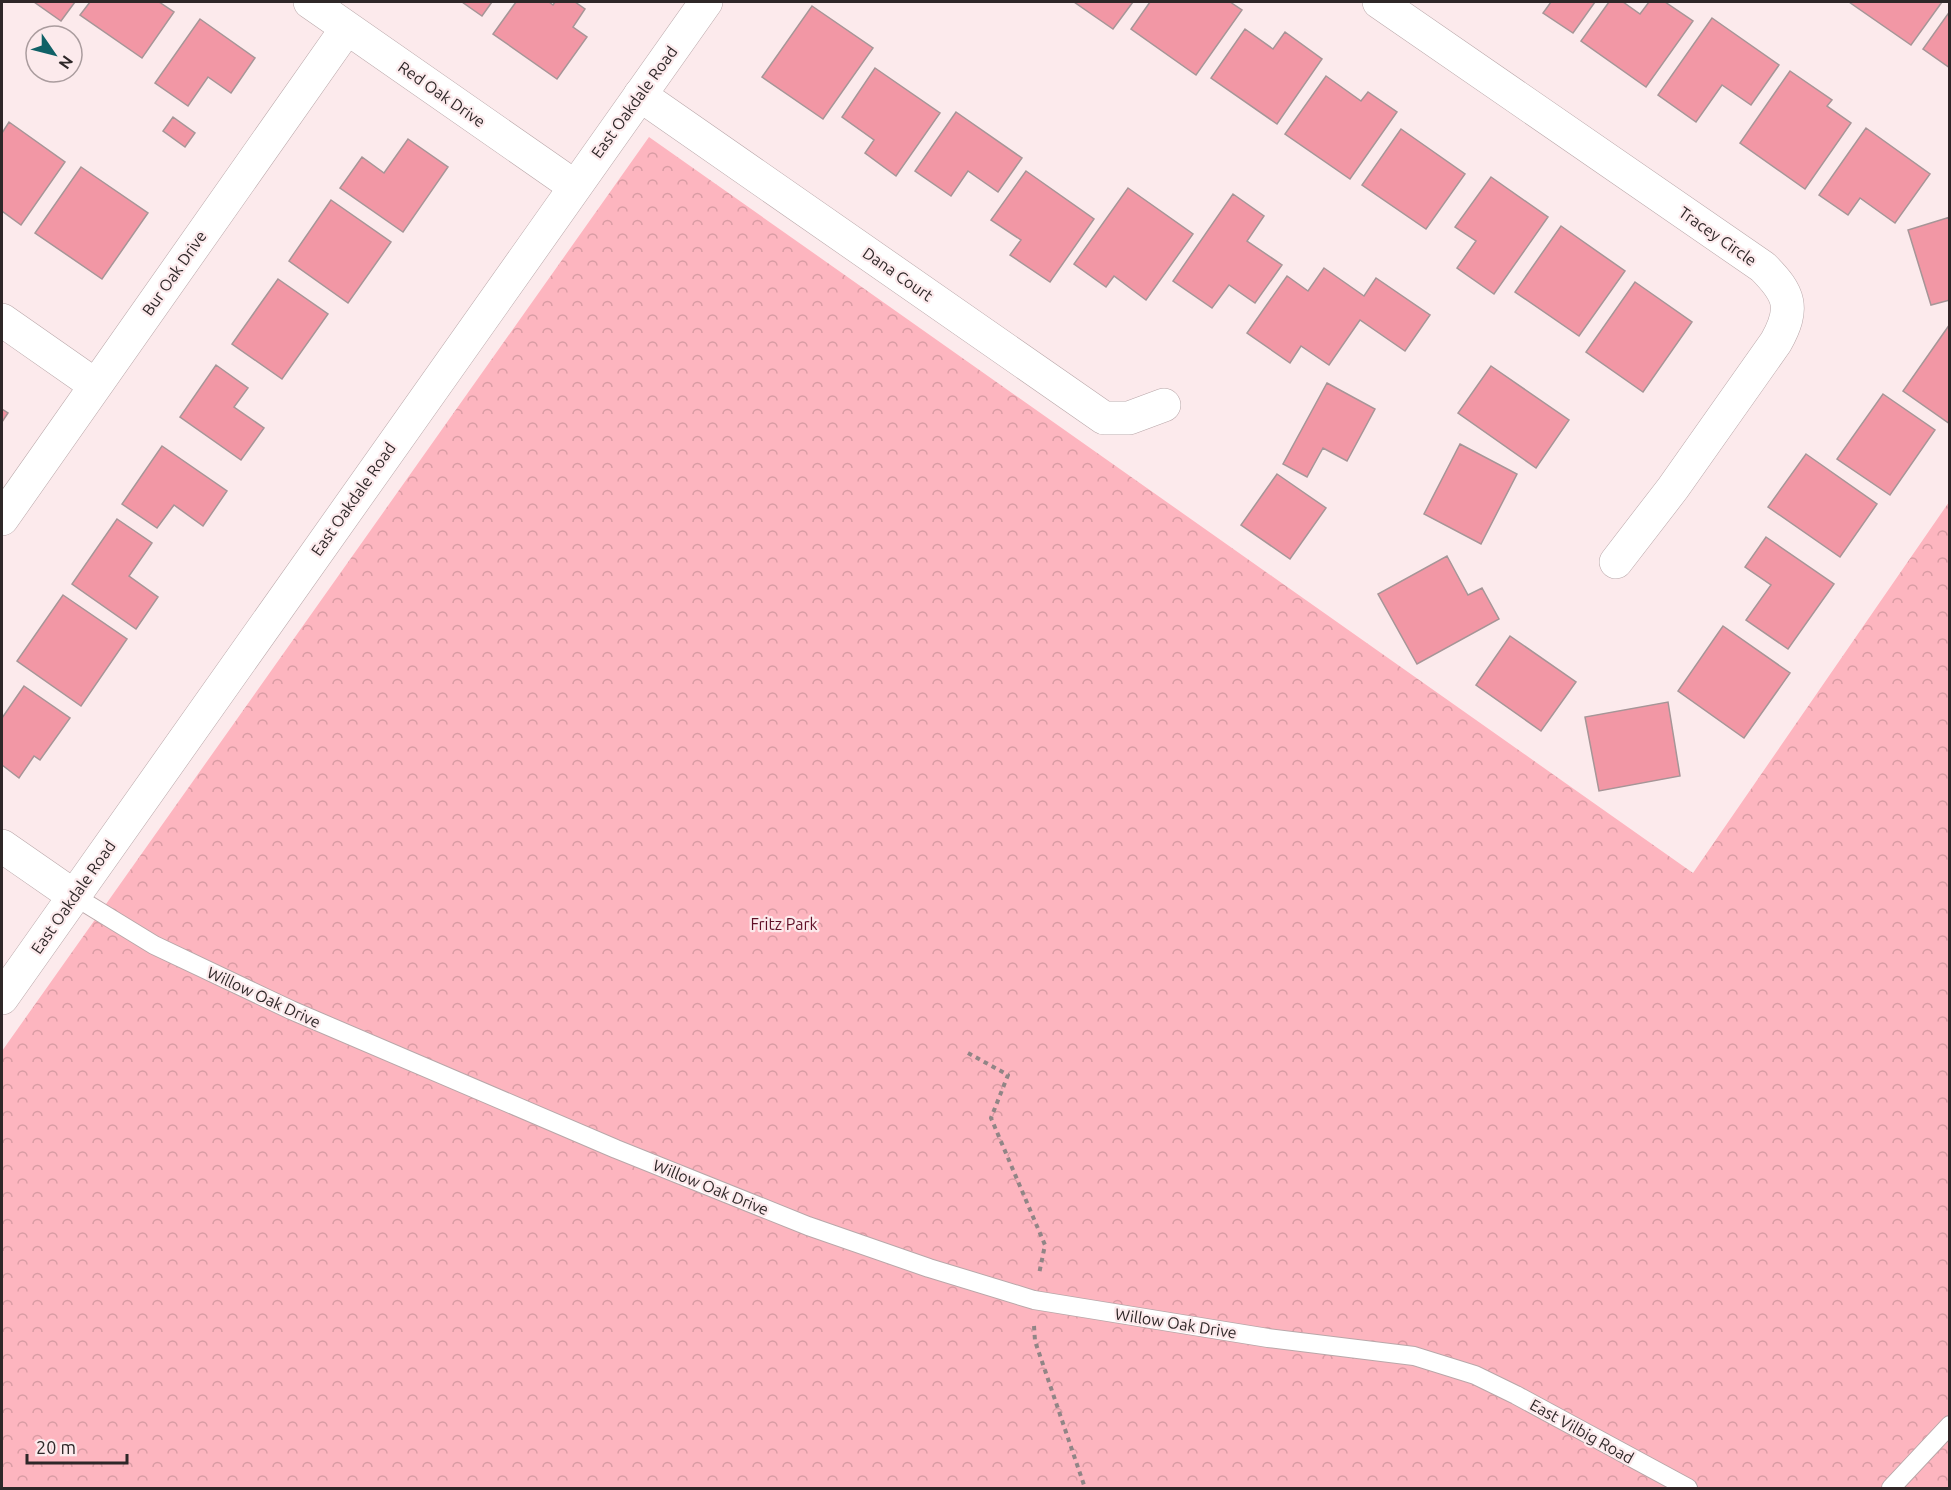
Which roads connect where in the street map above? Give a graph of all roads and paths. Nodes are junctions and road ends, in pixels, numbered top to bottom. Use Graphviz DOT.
graph roads {
  1 [pos="310,2"];
  2 [pos="706,2"];
  3 [pos="1379,2"];
  4 [pos="347,28"];
  5 [pos="640,95"];
  6 [pos="574,186"];
  7 [pos="2,320"];
  8 [pos="95,385"];
  9 [pos="1164,405"];
  10 [pos="2,519"];
  11 [pos="1616,562"];
  12 [pos="2,846"];
  13 [pos="74,896"];
  14 [pos="2,998"];
  15 [pos="968,1053"];
  16 [pos="1034,1300"];
  17 [pos="1475,1375"];
  18 [pos="1950,1425"];
  19 [pos="1085,1488"];
  20 [pos="1688,1488"];
  21 [pos="1890,1488"];
  1 -- 4 [label="street, Red Oak Drive"];
  2 -- 5 [label="street, East Oakdale Road"];
  3 -- 11 [label="street, Tracey Circle"];
  4 -- 6 [label="street, Red Oak Drive"];
  4 -- 8 [label="street, Bur Oak Drive"];
  5 -- 6 [label="street, East Oakdale Road"];
  5 -- 9 [label="street, Dana Court"];
  6 -- 13 [label="street, East Oakdale Road"];
  7 -- 8 [label="street"];
  8 -- 10 [label="street, Bur Oak Drive"];
  12 -- 13 [label="street, Willow Oak Drive"];
  13 -- 14 [label="street, East Oakdale Road"];
  13 -- 16 [label="lane, Willow Oak Drive"];
  15 -- 16 [label="path"];
  16 -- 17 [label="lane, Willow Oak Drive"];
  16 -- 19 [label="path"];
  17 -- 20 [label="lane, East Vilbig Road"];
  18 -- 21 [label="lane"];
}
